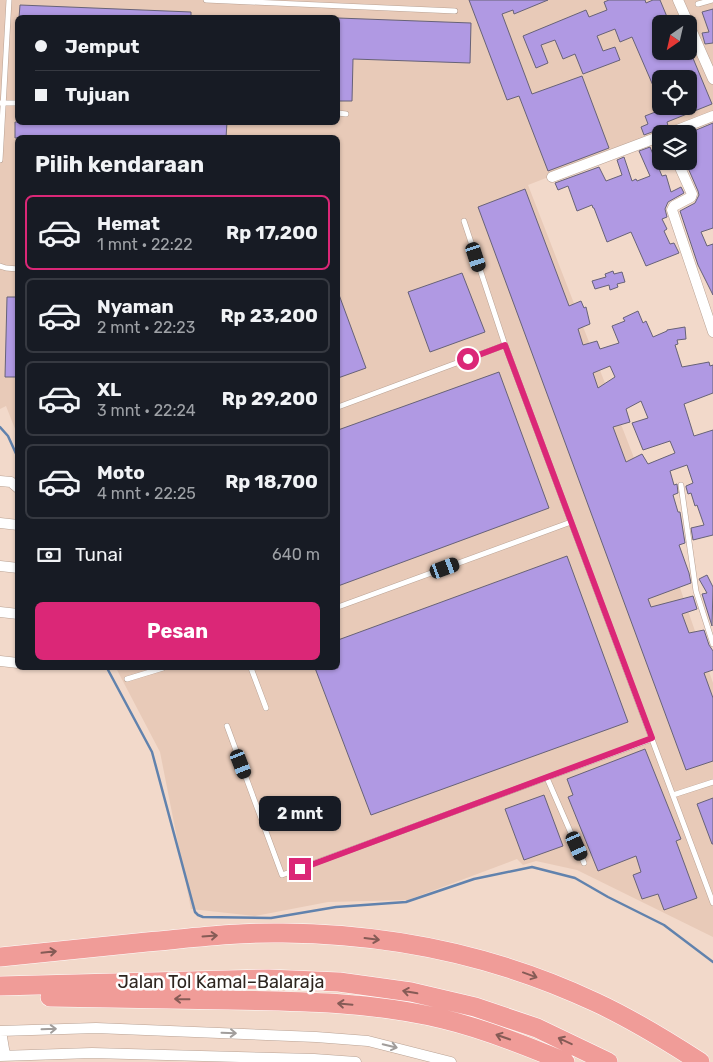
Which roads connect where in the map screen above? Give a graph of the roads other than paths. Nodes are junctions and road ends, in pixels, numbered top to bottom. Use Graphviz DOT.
graph roads {
  1 [pos="9,0"];
  2 [pos="206,0"];
  3 [pos="678,0"];
  4 [pos="712,0"];
  5 [pos="698,4"];
  6 [pos="455,11"];
  7 [pos="713,79"];
  8 [pos="2,103"];
  9 [pos="15,103"];
  10 [pos="340,113"];
  11 [pos="346,114"];
  12 [pos="713,116"];
  13 [pos="690,125"];
  14 [pos="652,139"];
  15 [pos="0,160"];
  16 [pos="681,170"];
  17 [pos="552,177"];
  18 [pos="464,221"];
  19 [pos="0,266"];
  20 [pos="15,269"];
  21 [pos="713,332"];
  22 [pos="505,345"];
  23 [pos="340,406"];
  24 [pos="0,481"];
  25 [pos="15,485"];
  26 [pos="681,485"];
  27 [pos="571,522"];
  28 [pos="0,523"];
  29 [pos="15,525"];
  30 [pos="0,566"];
  31 [pos="15,568"];
  32 [pos="340,606"];
  33 [pos="0,612"];
  34 [pos="15,614"];
  35 [pos="713,644"];
  36 [pos="0,662"];
  37 [pos="15,663"];
  38 [pos="157,670"];
  39 [pos="252,670"];
  40 [pos="128,679"];
  41 [pos="266,708"];
  42 [pos="227,726"];
  43 [pos="652,738"];
  44 [pos="548,778"];
  45 [pos="713,782"];
  46 [pos="673,795"];
  47 [pos="584,863"];
  48 [pos="713,903"];
  49 [pos="0,956"];
  50 [pos="0,986"];
  51 [pos="0,995"];
  52 [pos="0,1031"];
  53 [pos="3,1056"];
  54 [pos="356,1062"];
  55 [pos="451,1062"];
  56 [pos="565,1062"];
  57 [pos="608,1062"];
  58 [pos="700,1062"];
  1 -- 8 [label="lane"];
  2 -- 6 [label="lane"];
  3 -- 7 [label="street"];
  4 -- 5 [label="lane"];
  8 -- 9 [label="lane"];
  8 -- 15 [label="lane"];
  10 -- 11 [label="lane"];
  12 -- 13 [label="street"];
  14 -- 17 [label="street"];
  16 -- 21 [label="street"];
  18 -- 22 [label="lane"];
  19 -- 20 [label="lane"];
  22 -- 23 [label="lane"];
  22 -- 27 [label="lane"];
  24 -- 25 [label="street"];
  26 -- 35 [label="lane"];
  27 -- 32 [label="lane"];
  27 -- 43 [label="lane"];
  28 -- 29 [label="street"];
  30 -- 31 [label="street"];
  33 -- 34 [label="street"];
  36 -- 37 [label="street"];
  38 -- 40 [label="lane"];
  39 -- 41 [label="lane"];
  42 -- 44 [label="lane"];
  43 -- 44 [label="lane"];
  43 -- 46 [label="lane"];
  44 -- 47 [label="lane"];
  45 -- 46 [label="lane"];
  46 -- 48 [label="lane"];
  49 -- 58 [label="highway, one-way"];
  57 -- 50 [label="highway, Jalan Tol Kamal–Balaraja, one-way"];
  56 -- 51 [label="highway, one-way"];
  52 -- 53 [label="street"];
  52 -- 55 [label="street, one-way"];
  53 -- 54 [label="street"];
}
